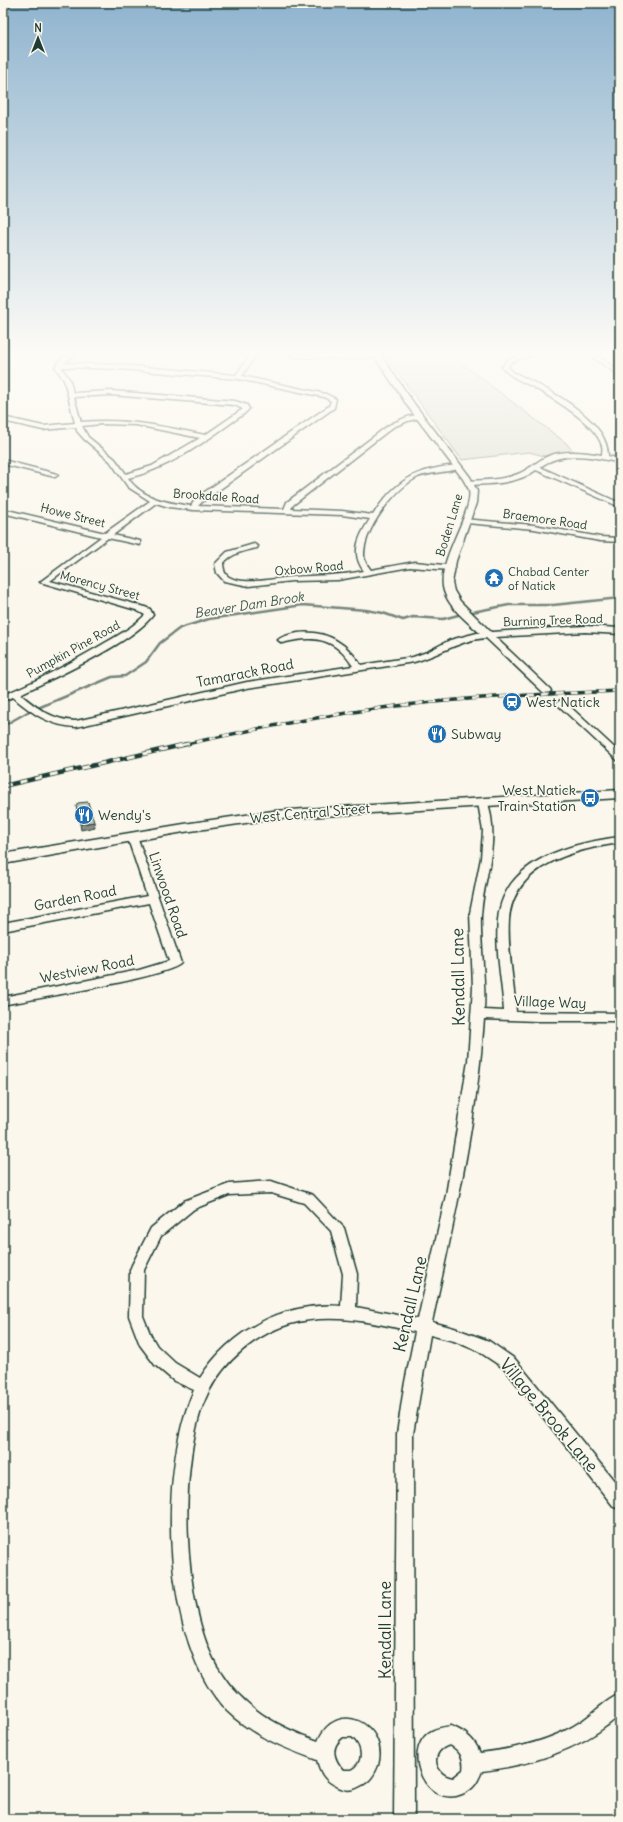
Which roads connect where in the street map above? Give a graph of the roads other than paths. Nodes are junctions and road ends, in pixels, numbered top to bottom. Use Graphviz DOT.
graph roads {
  1 [pos="89,440"];
  2 [pos="199,440"];
  3 [pos="285,440"];
  4 [pos="373,440"];
  5 [pos="438,440"];
  6 [pos="603,440"];
  7 [pos="605,458"];
  8 [pos="620,461"];
  9 [pos="3,462"];
  10 [pos="458,467"];
  11 [pos="535,468"];
  12 [pos="55,475"];
  13 [pos="124,477"];
  14 [pos="470,483"];
  15 [pos="154,501"];
  16 [pos="620,505"];
  17 [pos="192,508"];
  18 [pos="3,511"];
  19 [pos="286,511"];
  20 [pos="373,517"];
  21 [pos="466,521"];
  22 [pos="105,536"];
  23 [pos="620,540"];
  24 [pos="137,543"];
  25 [pos="254,546"];
  26 [pos="450,568"];
  27 [pos="369,572"];
  28 [pos="149,613"];
  29 [pos="620,631"];
  30 [pos="488,635"];
  31 [pos="282,640"];
  32 [pos="359,668"];
  33 [pos="547,691"];
  34 [pos="15,694"];
  35 [pos="3,698"];
  36 [pos="561,703"];
  37 [pos="620,758"];
  38 [pos="620,794"];
  39 [pos="483,802"];
  40 [pos="132,836"];
  41 [pos="620,840"];
  42 [pos="3,859"];
  43 [pos="152,899"];
  44 [pos="3,927"];
  45 [pos="175,963"];
  46 [pos="3,1001"];
  47 [pos="478,1014"];
  48 [pos="510,1015"];
  49 [pos="620,1018"];
  50 [pos="348,1313"];
  51 [pos="423,1327"];
  52 [pos="203,1387"];
  53 [pos="620,1501"];
  54 [pos="620,1704"];
  55 [pos="324,1753"];
  56 [pos="473,1763"];
  57 [pos="404,1819"];
  1 -- 13 [label="street, Brookdale Road"];
  2 -- 13 [label="street"];
  3 -- 17 [label="street"];
  4 -- 19 [label="street"];
  5 -- 10 [label="street, Boden Lane"];
  6 -- 7 [label="street"];
  7 -- 8 [label="street"];
  7 -- 11 [label="street"];
  9 -- 12 [label="street"];
  10 -- 14 [label="street, Boden Lane"];
  10 -- 20 [label="street"];
  11 -- 14 [label="street"];
  11 -- 16 [label="street"];
  13 -- 15 [label="street, Brookdale Road"];
  14 -- 21 [label="street, Boden Lane"];
  15 -- 17 [label="street, Brookdale Road"];
  15 -- 22 [label="street"];
  17 -- 19 [label="street, Brookdale Road"];
  18 -- 22 [label="street, Howe Street"];
  19 -- 20 [label="street, Brookdale Road"];
  20 -- 27 [label="street"];
  21 -- 23 [label="street, Braemore Road"];
  21 -- 26 [label="street, Boden Lane"];
  22 -- 24 [label="street, Howe Street"];
  22 -- 28 [label="street, Morency Street"];
  25 -- 27 [label="street, Oxbow Road"];
  26 -- 27 [label="street, Oxbow Road"];
  26 -- 30 [label="street, Boden Lane"];
  28 -- 34 [label="street, Pumpkin Pine Road"];
  29 -- 30 [label="street, Burning Tree Road"];
  30 -- 32 [label="street, Tamarack Road"];
  30 -- 33 [label="street, Boden Lane"];
  31 -- 32 [label="street"];
  32 -- 34 [label="street, Tamarack Road"];
  34 -- 35 [label="street, Pumpkin Pine Road"];
  36 -- 37 [label="street"];
  38 -- 39 [label="main road, West Central Street"];
  39 -- 40 [label="main road, West Central Street"];
  39 -- 47 [label="street, Kendall Lane"];
  40 -- 42 [label="main road, West Central Street"];
  40 -- 43 [label="street, Linwood Road"];
  41 -- 48 [label="street"];
  43 -- 44 [label="street, Garden Road"];
  43 -- 45 [label="street, Linwood Road"];
  45 -- 46 [label="street, Westview Road"];
  47 -- 48 [label="street, Village Way"];
  47 -- 51 [label="street, Kendall Lane"];
  48 -- 49 [label="street, Village Way"];
  50 -- 51 [label="street, Village Brook Lane"];
  50 -- 52 [label="street, Village Brook Lane"];
  50 -- 52 [label="street"];
  51 -- 53 [label="street, Village Brook Lane"];
  51 -- 57 [label="street, Kendall Lane"];
  52 -- 55 [label="street, Village Brook Lane"];
  54 -- 56 [label="street"];
}
